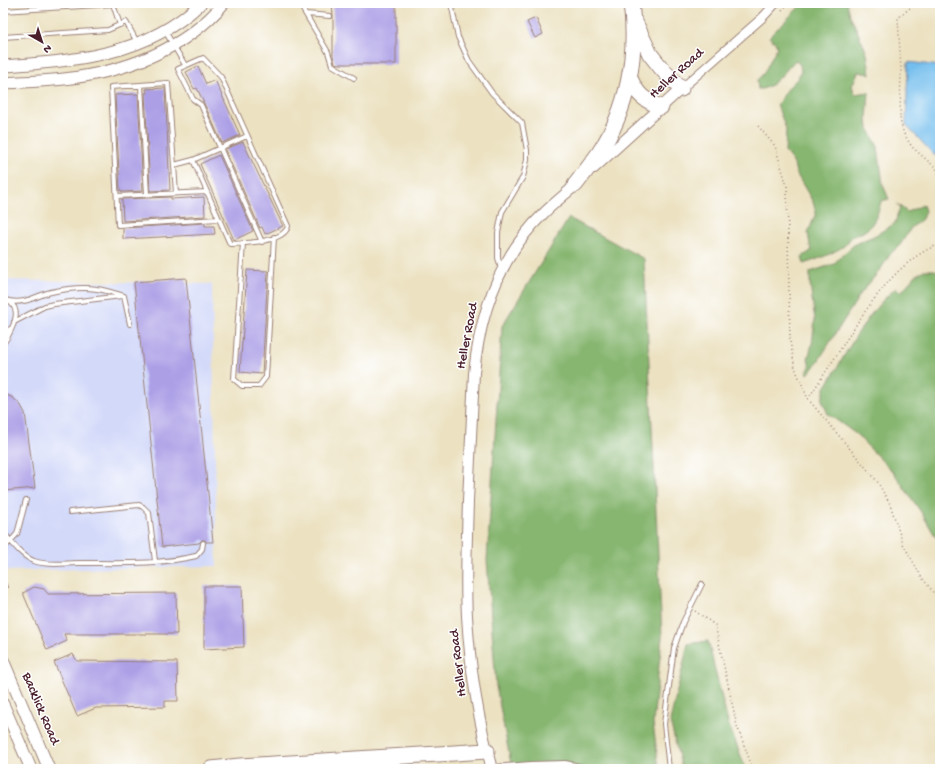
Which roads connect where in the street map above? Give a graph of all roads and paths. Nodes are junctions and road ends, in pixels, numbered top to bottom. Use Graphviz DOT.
graph roads {
  1 [pos="113,3"];
  2 [pos="201,3"];
  3 [pos="224,3"];
  4 [pos="299,3"];
  5 [pos="450,3"];
  6 [pos="776,3"];
  7 [pos="916,3"];
  8 [pos="632,10"];
  9 [pos="3,11"];
  10 [pos="306,14"];
  11 [pos="330,16"];
  12 [pos="120,25"];
  13 [pos="166,31"];
  14 [pos="3,37"];
  15 [pos="138,43"];
  16 [pos="174,46"];
  17 [pos="185,65"];
  18 [pos="3,66"];
  19 [pos="354,78"];
  20 [pos="630,78"];
  21 [pos="3,83"];
  22 [pos="141,85"];
  23 [pos="681,89"];
  24 [pos="661,107"];
  25 [pos="758,126"];
  26 [pos="248,136"];
  27 [pos="220,147"];
  28 [pos="193,160"];
  29 [pos="174,165"];
  30 [pos="575,185"];
  31 [pos="940,187"];
  32 [pos="207,192"];
  33 [pos="176,193"];
  34 [pos="146,194"];
  35 [pos="117,196"];
  36 [pos="218,219"];
  37 [pos="274,238"];
  38 [pos="262,242"];
  39 [pos="243,243"];
  40 [pos="940,244"];
  41 [pos="502,270"];
  42 [pos="124,296"];
  43 [pos="3,298"];
  44 [pos="9,301"];
  45 [pos="14,322"];
  46 [pos="130,324"];
  47 [pos="12,327"];
  48 [pos="3,333"];
  49 [pos="3,344"];
  50 [pos="808,399"];
  51 [pos="26,500"];
  52 [pos="70,512"];
  53 [pos="3,532"];
  54 [pos="11,541"];
  55 [pos="203,543"];
  56 [pos="3,549"];
  57 [pos="156,561"];
  58 [pos="702,584"];
  59 [pos="940,601"];
  60 [pos="690,607"];
  61 [pos="3,660"];
  62 [pos="3,704"];
  63 [pos="487,751"];
  64 [pos="491,768"];
  65 [pos="31,769"];
  66 [pos="49,769"];
  67 [pos="211,769"];
  68 [pos="594,769"];
  69 [pos="669,769"];
  70 [pos="753,769"];
  1 -- 9 [label="lane"];
  1 -- 12 [label="lane"];
  2 -- 13 [label="main road"];
  3 -- 16 [label="main road"];
  4 -- 10 [label="lane"];
  5 -- 41 [label="lane"];
  6 -- 23 [label="street, Heller Road"];
  7 -- 31 [label="path"];
  8 -- 20 [label="highway"];
  8 -- 23 [label="highway"];
  10 -- 11 [label="lane"];
  10 -- 19 [label="lane"];
  12 -- 14 [label="lane"];
  12 -- 15 [label="lane"];
  13 -- 15 [label="main road"];
  13 -- 16 [label="lane"];
  15 -- 18 [label="main road"];
  16 -- 17 [label="lane"];
  16 -- 21 [label="main road"];
  17 -- 26 [label="lane"];
  17 -- 27 [label="lane"];
  20 -- 24 [label="highway"];
  20 -- 30 [label="highway"];
  22 -- 29 [label="lane"];
  22 -- 34 [label="lane"];
  22 -- 35 [label="lane"];
  23 -- 24 [label="street, Heller Road"];
  24 -- 30 [label="street, Heller Road"];
  25 -- 50 [label="path"];
  26 -- 27 [label="lane"];
  26 -- 37 [label="lane"];
  27 -- 28 [label="lane"];
  27 -- 38 [label="lane"];
  28 -- 29 [label="lane"];
  28 -- 32 [label="lane"];
  29 -- 33 [label="lane"];
  30 -- 41 [label="street, Heller Road"];
  32 -- 33 [label="lane"];
  32 -- 36 [label="lane"];
  33 -- 34 [label="lane"];
  34 -- 35 [label="lane"];
  35 -- 36 [label="lane"];
  36 -- 39 [label="lane"];
  37 -- 38 [label="lane"];
  37 -- 39 [label="lane"];
  38 -- 39 [label="lane"];
  40 -- 50 [label="path"];
  41 -- 63 [label="street, Heller Road"];
  42 -- 44 [label="lane"];
  42 -- 45 [label="lane"];
  42 -- 46 [label="lane"];
  43 -- 44 [label="lane"];
  44 -- 45 [label="lane"];
  45 -- 47 [label="lane"];
  47 -- 48 [label="lane"];
  47 -- 49 [label="lane"];
  50 -- 59 [label="path"];
  51 -- 54 [label="lane"];
  52 -- 57 [label="lane"];
  53 -- 54 [label="lane"];
  54 -- 56 [label="lane"];
  54 -- 57 [label="lane"];
  55 -- 57 [label="lane"];
  58 -- 60 [label="lane"];
  60 -- 69 [label="lane"];
  60 -- 70 [label="path"];
  61 -- 66 [label="main road, Backlick Road"];
  62 -- 65 [label="main road"];
  63 -- 64 [label="street, Heller Road"];
  63 -- 67 [label="highway"];
  64 -- 68 [label="lane"];
}
